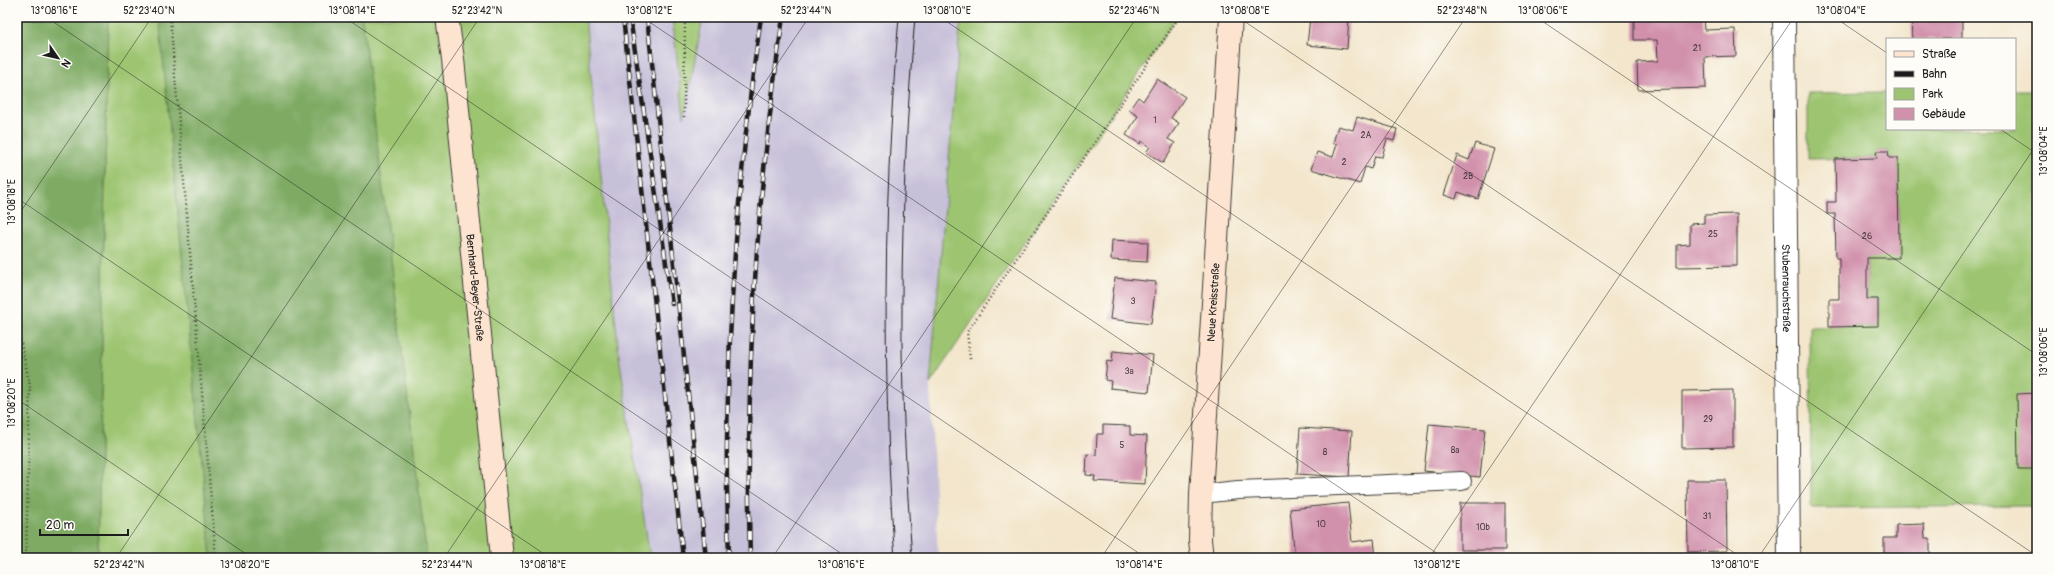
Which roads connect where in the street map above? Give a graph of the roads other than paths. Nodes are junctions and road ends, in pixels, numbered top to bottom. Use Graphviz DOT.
graph roads {
  1 [pos="447,17"];
  2 [pos="1231,17"];
  3 [pos="1784,17"];
  4 [pos="1462,481"];
  5 [pos="1201,494"];
  6 [pos="502,558"];
  7 [pos="1202,558"];
  8 [pos="1789,558"];
  1 -- 6 [label="street, Bernhard-Beyer-Straße"];
  2 -- 5 [label="street, Neue Kreisstraße"];
  3 -- 8 [label="street, Stubenrauchstraße"];
  4 -- 5 [label="lane"];
  5 -- 7 [label="street, Neue Kreisstraße"];
}
